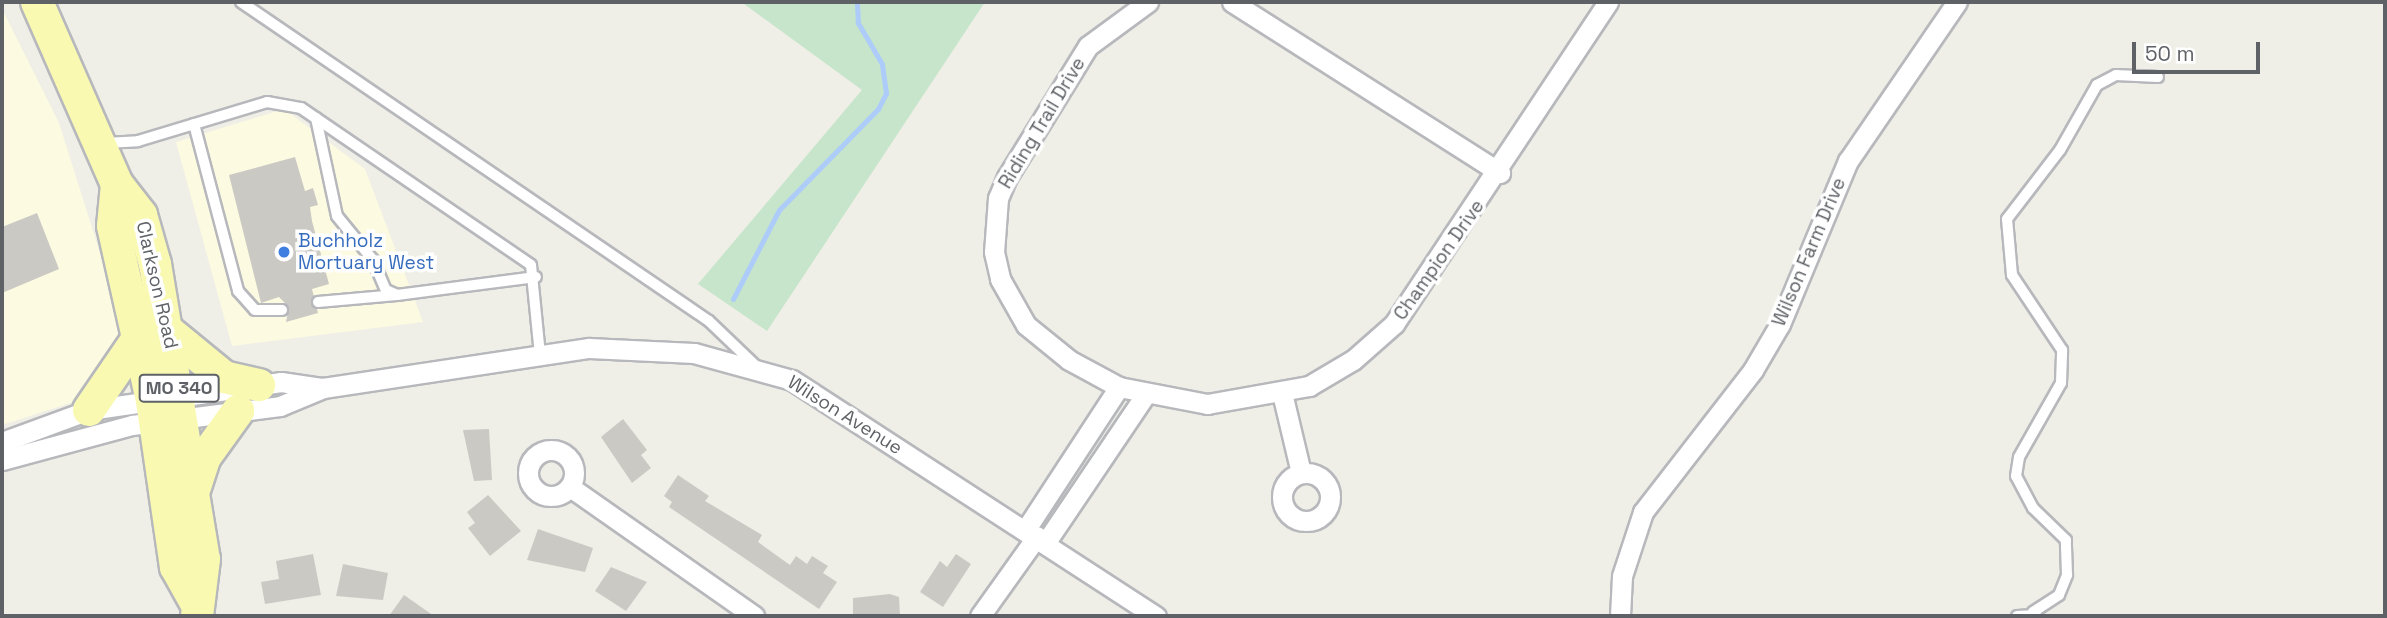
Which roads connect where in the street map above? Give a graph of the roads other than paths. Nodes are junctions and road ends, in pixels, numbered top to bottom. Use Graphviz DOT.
graph roads {
  1 [pos="37,2"];
  2 [pos="241,2"];
  3 [pos="1148,2"];
  4 [pos="1232,2"];
  5 [pos="1608,2"];
  6 [pos="1957,2"];
  7 [pos="2158,77"];
  8 [pos="316,118"];
  9 [pos="194,124"];
  10 [pos="101,142"];
  11 [pos="1500,173"];
  12 [pos="536,277"];
  13 [pos="397,295"];
  14 [pos="318,302"];
  15 [pos="282,310"];
  16 [pos="154,335"];
  17 [pos="540,355"];
  18 [pos="758,368"];
  19 [pos="259,385"];
  20 [pos="1119,387"];
  21 [pos="323,388"];
  22 [pos="1282,393"];
  23 [pos="1145,396"];
  24 [pos="168,409"];
  25 [pos="89,410"];
  26 [pos="239,411"];
  27 [pos="2,442"];
  28 [pos="2,460"];
  29 [pos="1301,472"];
  30 [pos="570,486"];
  31 [pos="194,492"];
  32 [pos="1036,536"];
  33 [pos="196,609"];
  34 [pos="2035,614"];
  35 [pos="754,616"];
  36 [pos="980,616"];
  37 [pos="1156,616"];
  38 [pos="1620,616"];
  39 [pos="2017,616"];
  1 -- 10 [label="main road, Clarkson Road / MO 340"];
  2 -- 18 [label="lane"];
  3 -- 20 [label="street, Riding Trail Drive"];
  4 -- 11 [label="street"];
  5 -- 11 [label="street, Champion Drive"];
  6 -- 38 [label="street, Wilson Farm Drive"];
  7 -- 34 [label="lane"];
  8 -- 9 [label="lane"];
  8 -- 12 [label="lane"];
  8 -- 13 [label="lane"];
  9 -- 10 [label="lane"];
  9 -- 15 [label="lane"];
  10 -- 16 [label="main road, Clarkson Road / MO 340"];
  11 -- 22 [label="street, Champion Drive"];
  12 -- 13 [label="lane"];
  12 -- 17 [label="lane"];
  13 -- 14 [label="lane"];
  16 -- 19 [label="main road"];
  16 -- 24 [label="main road, Clarkson Road / MO 340"];
  16 -- 25 [label="main road"];
  17 -- 18 [label="street, Wilson Avenue"];
  17 -- 21 [label="street, Wilson Avenue"];
  18 -- 32 [label="street, Wilson Avenue"];
  19 -- 21 [label="street, Wilson Avenue"];
  19 -- 24 [label="street, Wilson Avenue"];
  20 -- 23 [label="street, Champion Drive"];
  20 -- 32 [label="street"];
  21 -- 26 [label="street, Wilson Avenue"];
  22 -- 23 [label="street, Champion Drive"];
  22 -- 29 [label="street"];
  23 -- 32 [label="street"];
  24 -- 25 [label="street"];
  24 -- 26 [label="street, Wilson Avenue"];
  24 -- 28 [label="street"];
  24 -- 31 [label="main road, Clarkson Road / MO 340"];
  24 -- 33 [label="main road, Clarkson Road / MO 340"];
  25 -- 27 [label="street"];
  26 -- 31 [label="main road"];
  30 -- 35 [label="street"];
  31 -- 33 [label="main road, Clarkson Road / MO 340"];
  32 -- 36 [label="street"];
  32 -- 37 [label="street, Wilson Avenue"];
  34 -- 39 [label="lane"];
}
